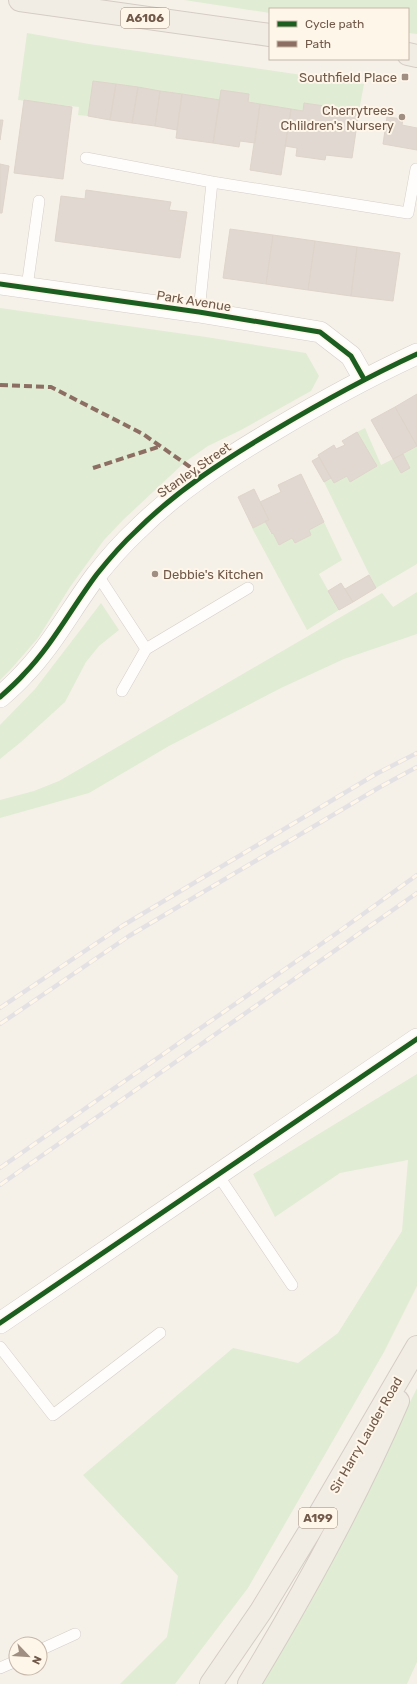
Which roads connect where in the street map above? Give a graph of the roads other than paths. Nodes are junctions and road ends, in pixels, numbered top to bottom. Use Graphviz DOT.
graph roads {
  1 [pos="20,0"];
  2 [pos="269,35"];
  3 [pos="86,158"];
  4 [pos="416,170"];
  5 [pos="212,182"];
  6 [pos="39,200"];
  7 [pos="0,284"];
  8 [pos="27,287"];
  9 [pos="199,312"];
  10 [pos="417,354"];
  11 [pos="364,379"];
  12 [pos="97,574"];
  13 [pos="248,588"];
  14 [pos="146,649"];
  15 [pos="122,691"];
  16 [pos="0,697"];
  17 [pos="417,1039"];
  18 [pos="218,1175"];
  19 [pos="292,1285"];
  20 [pos="0,1323"];
  21 [pos="160,1332"];
  22 [pos="0,1347"];
  23 [pos="417,1347"];
  24 [pos="417,1356"];
  25 [pos="75,1634"];
  26 [pos="48,1646"];
  27 [pos="211,1684"];
  28 [pos="249,1684"];
  1 -- 2 [label="main road, A6106"];
  3 -- 5 [label="lane"];
  4 -- 5 [label="lane"];
  5 -- 9 [label="lane"];
  6 -- 8 [label="lane"];
  7 -- 8 [label="street, Park Avenue"];
  8 -- 9 [label="street, Park Avenue"];
  9 -- 11 [label="street, Park Avenue"];
  10 -- 11 [label="street, Stanley Street"];
  11 -- 12 [label="street, Stanley Street"];
  12 -- 14 [label="lane"];
  12 -- 16 [label="street, Stanley Street"];
  13 -- 14 [label="lane"];
  14 -- 15 [label="lane"];
  17 -- 18 [label="street"];
  18 -- 19 [label="lane"];
  18 -- 20 [label="street"];
  21 -- 22 [label="lane"];
  23 -- 27 [label="main road, Sir Harry Lauder Road / A199"];
  24 -- 28 [label="main road, Sir Harry Lauder Road / A199"];
  25 -- 26 [label="lane"];
}
